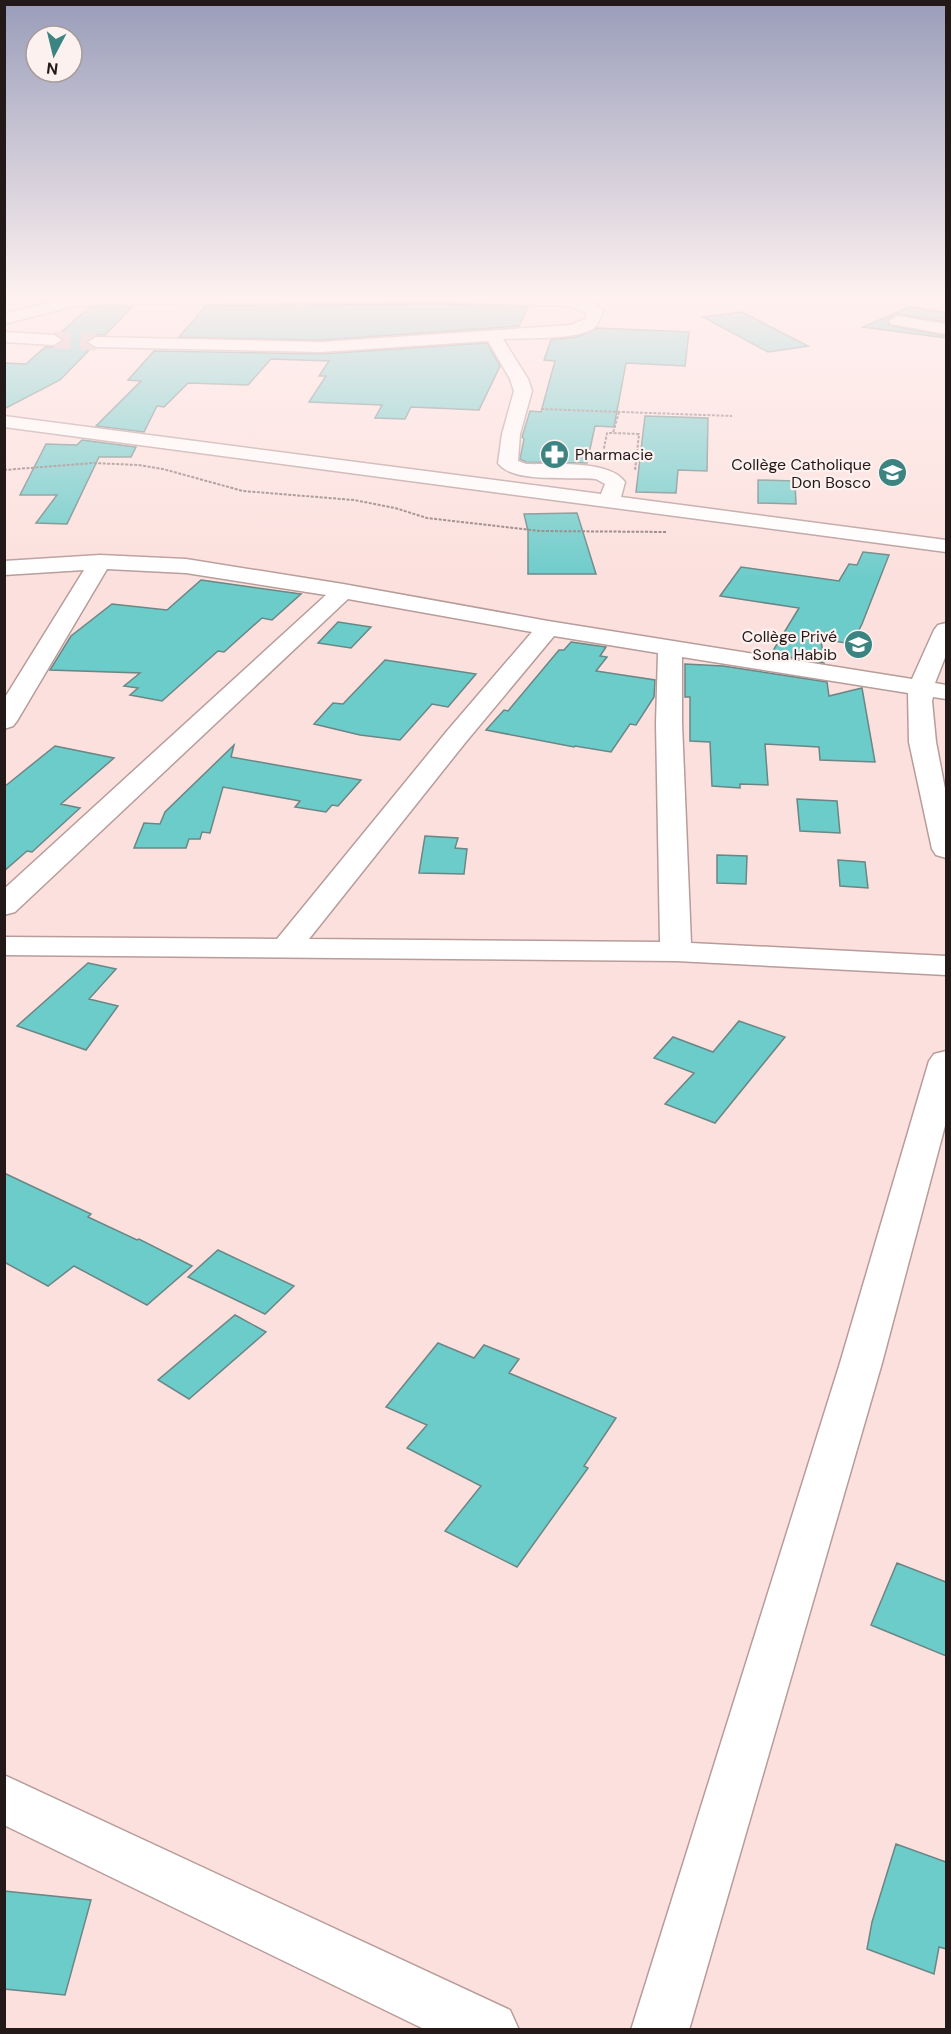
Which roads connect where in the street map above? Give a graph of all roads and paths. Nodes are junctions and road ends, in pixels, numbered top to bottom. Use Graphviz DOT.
graph roads {
  1 [pos="522,390"];
  2 [pos="518,408"];
  3 [pos="619,412"];
  4 [pos="732,416"];
  5 [pos="4,421"];
  6 [pos="613,433"];
  7 [pos="4,470"];
  8 [pos="607,477"];
  9 [pos="609,501"];
  10 [pos="676,532"];
  11 [pos="946,546"];
  12 [pos="100,562"];
  13 [pos="4,568"];
  14 [pos="344,591"];
  15 [pos="548,628"];
  16 [pos="946,630"];
  17 [pos="670,646"];
  18 [pos="934,689"];
  19 [pos="4,721"];
  20 [pos="946,849"];
  21 [pos="4,906"];
  22 [pos="4,946"];
  23 [pos="286,948"];
  24 [pos="676,952"];
  25 [pos="946,966"];
  26 [pos="946,1065"];
  27 [pos="4,1799"];
  28 [pos="490,2030"];
  29 [pos="660,2030"];
  1 -- 2 [label="street"];
  2 -- 3 [label="path"];
  2 -- 8 [label="street"];
  3 -- 4 [label="path"];
  3 -- 6 [label="path"];
  5 -- 9 [label="street"];
  6 -- 8 [label="path"];
  6 -- 8 [label="path"];
  7 -- 10 [label="path"];
  8 -- 9 [label="street"];
  9 -- 11 [label="street"];
  12 -- 13 [label="street"];
  12 -- 14 [label="street"];
  12 -- 19 [label="street"];
  14 -- 15 [label="street"];
  14 -- 21 [label="street"];
  15 -- 17 [label="street"];
  15 -- 23 [label="street"];
  16 -- 18 [label="street"];
  17 -- 18 [label="street"];
  17 -- 24 [label="street"];
  18 -- 20 [label="street"];
  22 -- 23 [label="street"];
  23 -- 24 [label="street"];
  24 -- 25 [label="street"];
  26 -- 29 [label="street"];
  27 -- 28 [label="street"];
}
